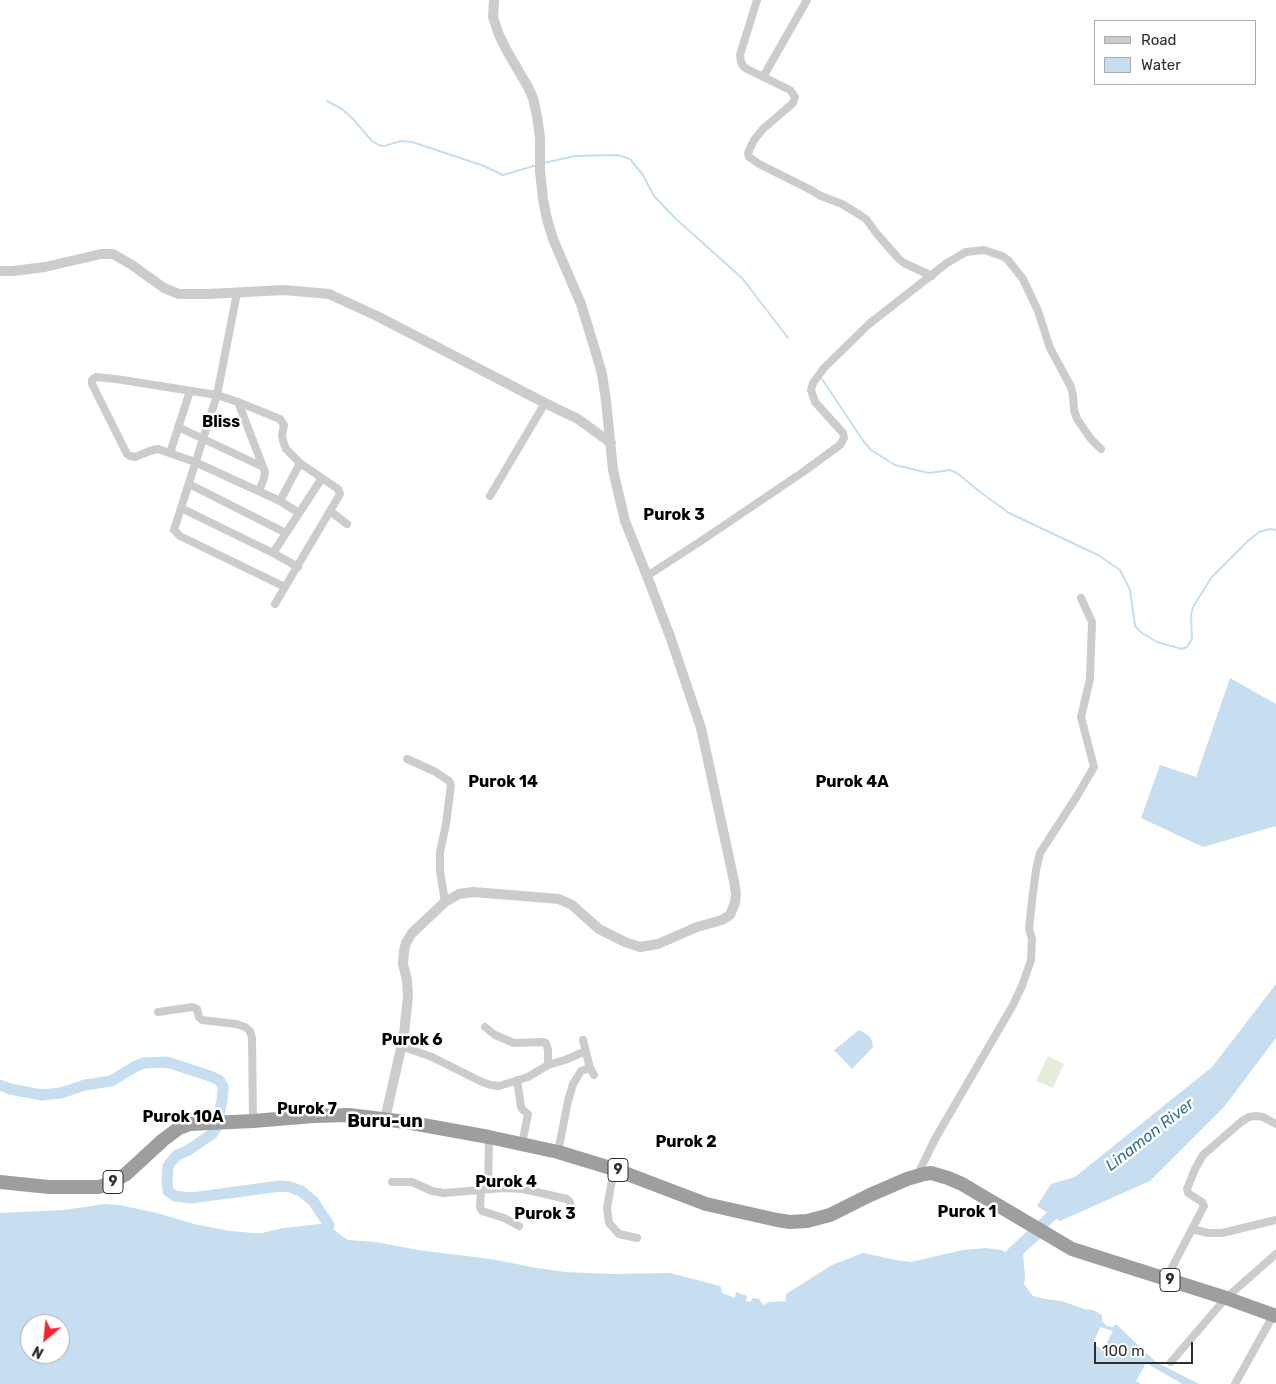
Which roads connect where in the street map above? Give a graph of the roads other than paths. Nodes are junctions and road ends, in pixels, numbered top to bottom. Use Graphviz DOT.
graph roads {
  1 [pos="494,0"];
  2 [pos="757,0"];
  3 [pos="807,0"];
  4 [pos="763,76"];
  5 [pos="0,271"];
  6 [pos="932,276"];
  7 [pos="237,293"];
  8 [pos="190,391"];
  9 [pos="217,395"];
  10 [pos="238,402"];
  11 [pos="545,403"];
  12 [pos="178,427"];
  13 [pos="203,438"];
  14 [pos="611,443"];
  15 [pos="1101,449"];
  16 [pos="170,453"];
  17 [pos="195,462"];
  18 [pos="300,463"];
  19 [pos="263,467"];
  20 [pos="322,478"];
  21 [pos="189,484"];
  22 [pos="259,491"];
  23 [pos="490,496"];
  24 [pos="280,501"];
  25 [pos="181,508"];
  26 [pos="330,512"];
  27 [pos="299,513"];
  28 [pos="347,524"];
  29 [pos="286,533"];
  30 [pos="273,553"];
  31 [pos="298,567"];
  32 [pos="647,576"];
  33 [pos="285,588"];
  34 [pos="1081,598"];
  35 [pos="275,604"];
  36 [pos="407,759"];
  37 [pos="445,902"];
  38 [pos="158,1012"];
  39 [pos="485,1027"];
  40 [pos="582,1040"];
  41 [pos="401,1046"];
  42 [pos="586,1051"];
  43 [pos="548,1065"];
  44 [pos="517,1080"];
  45 [pos="385,1119"];
  46 [pos="253,1121"];
  47 [pos="1276,1124"];
  48 [pos="489,1137"];
  49 [pos="522,1144"];
  50 [pos="558,1152"];
  51 [pos="614,1169"];
  52 [pos="917,1176"];
  53 [pos="0,1182"];
  54 [pos="392,1182"];
  55 [pos="485,1190"];
  56 [pos="570,1209"];
  57 [pos="1276,1220"];
  58 [pos="519,1226"];
  59 [pos="1192,1228"];
  60 [pos="638,1238"];
  61 [pos="1276,1254"];
  62 [pos="1166,1279"];
  63 [pos="1226,1298"];
  64 [pos="1275,1315"];
  65 [pos="1171,1362"];
  66 [pos="1235,1384"];
  1 -- 14 [label="street"];
  2 -- 4 [label="street"];
  3 -- 4 [label="street"];
  4 -- 6 [label="street"];
  5 -- 7 [label="street"];
  6 -- 15 [label="street"];
  6 -- 32 [label="street"];
  7 -- 9 [label="street"];
  7 -- 11 [label="street"];
  8 -- 9 [label="street"];
  8 -- 12 [label="street"];
  8 -- 16 [label="street"];
  9 -- 10 [label="street"];
  9 -- 13 [label="street"];
  10 -- 18 [label="street"];
  10 -- 19 [label="street"];
  11 -- 14 [label="street"];
  11 -- 23 [label="street"];
  12 -- 13 [label="street"];
  12 -- 16 [label="street"];
  13 -- 17 [label="street"];
  13 -- 19 [label="street"];
  14 -- 32 [label="street"];
  16 -- 17 [label="street"];
  17 -- 21 [label="street"];
  17 -- 22 [label="street"];
  18 -- 20 [label="street"];
  18 -- 24 [label="street"];
  19 -- 22 [label="street"];
  20 -- 26 [label="street"];
  20 -- 27 [label="street"];
  21 -- 25 [label="street"];
  21 -- 29 [label="street"];
  22 -- 24 [label="street"];
  24 -- 27 [label="street"];
  25 -- 30 [label="street"];
  25 -- 33 [label="street"];
  26 -- 28 [label="street"];
  26 -- 31 [label="street"];
  27 -- 29 [label="street"];
  29 -- 30 [label="street"];
  30 -- 31 [label="street"];
  31 -- 33 [label="street"];
  32 -- 37 [label="street"];
  33 -- 35 [label="street"];
  34 -- 52 [label="street"];
  36 -- 37 [label="street"];
  37 -- 41 [label="street"];
  38 -- 46 [label="street"];
  39 -- 43 [label="street"];
  40 -- 42 [label="street"];
  41 -- 44 [label="street"];
  41 -- 45 [label="street"];
  42 -- 43 [label="street"];
  42 -- 50 [label="street"];
  43 -- 44 [label="street"];
  44 -- 49 [label="street"];
  45 -- 46 [label="highway, 9"];
  45 -- 48 [label="highway, 9"];
  46 -- 53 [label="highway, 9"];
  47 -- 59 [label="street"];
  48 -- 49 [label="highway, 9"];
  48 -- 55 [label="street"];
  49 -- 50 [label="highway, 9"];
  50 -- 51 [label="highway, 9"];
  51 -- 52 [label="highway, 9"];
  51 -- 60 [label="street"];
  52 -- 62 [label="highway, 9"];
  54 -- 55 [label="street"];
  55 -- 56 [label="street"];
  55 -- 58 [label="street"];
  57 -- 59 [label="street"];
  59 -- 62 [label="street"];
  61 -- 63 [label="street"];
  62 -- 63 [label="highway, 9"];
  63 -- 64 [label="highway, 9"];
  63 -- 65 [label="street"];
  64 -- 66 [label="street"];
}
